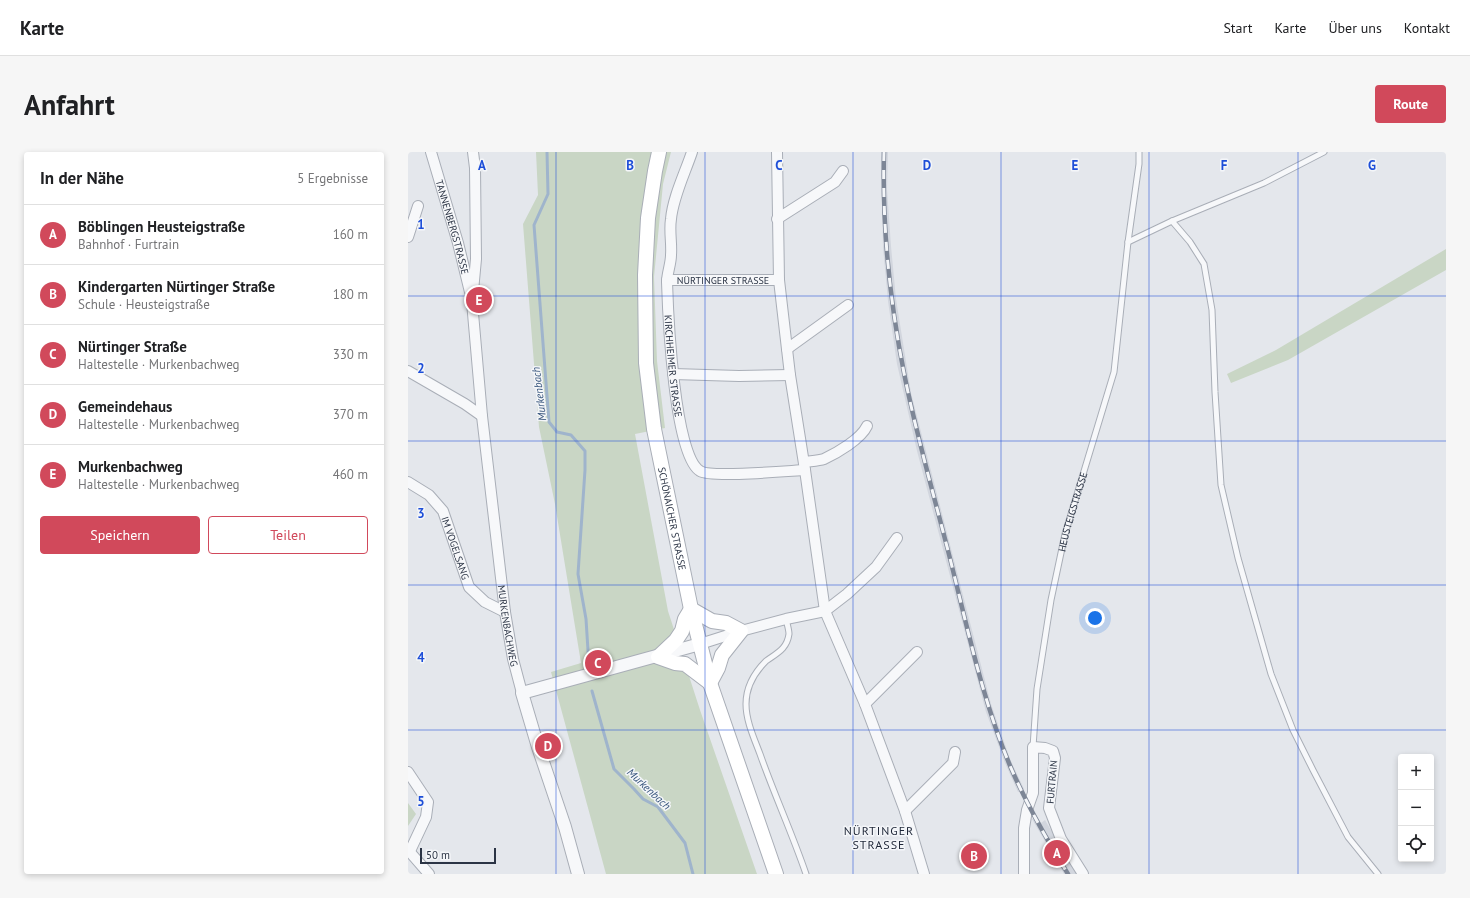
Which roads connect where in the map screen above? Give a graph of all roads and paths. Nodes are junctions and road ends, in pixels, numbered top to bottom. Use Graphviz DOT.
graph roads {
  1 [pos="431,152"];
  2 [pos="473,152"];
  3 [pos="659,152"];
  4 [pos="692,152"];
  5 [pos="777,152"];
  6 [pos="1139,152"];
  7 [pos="1324,152"];
  8 [pos="843,170"];
  9 [pos="418,206"];
  10 [pos="777,219"];
  11 [pos="1172,221"];
  12 [pos="408,237"];
  13 [pos="1128,242"];
  14 [pos="667,280"];
  15 [pos="779,280"];
  16 [pos="472,302"];
  17 [pos="848,305"];
  18 [pos="787,349"];
  19 [pos="408,371"];
  20 [pos="673,374"];
  21 [pos="790,375"];
  22 [pos="482,416"];
  23 [pos="867,426"];
  24 [pos="805,466"];
  25 [pos="408,482"];
  26 [pos="897,538"];
  27 [pos="691,609"];
  28 [pos="825,611"];
  29 [pos="505,612"];
  30 [pos="786,619"];
  31 [pos="741,631"];
  32 [pos="700,644"];
  33 [pos="917,652"];
  34 [pos="658,656"];
  35 [pos="710,683"];
  36 [pos="522,693"];
  37 [pos="865,704"];
  38 [pos="1033,747"];
  39 [pos="955,752"];
  40 [pos="408,772"];
  41 [pos="905,811"];
  42 [pos="409,851"];
  43 [pos="429,874"];
  44 [pos="578,874"];
  45 [pos="776,874"];
  46 [pos="806,874"];
  47 [pos="924,874"];
  48 [pos="1024,874"];
  49 [pos="1083,874"];
  50 [pos="1378,874"];
  1 -- 16 [label="street, TANNENBERGSTRASSE"];
  2 -- 16 [label="street, MURKENBACHWEG"];
  3 -- 27 [label="main road, SCHÖNAICHER STRASSE"];
  4 -- 14 [label="street, KIRCHHEIMER STRASSE"];
  5 -- 10 [label="street, NÜRTINGER STRASSE"];
  6 -- 13 [label="lane, HEUSTEIGSTRASSE"];
  7 -- 11 [label="lane"];
  8 -- 10 [label="street"];
  9 -- 12 [label="street"];
  10 -- 15 [label="street, NÜRTINGER STRASSE"];
  11 -- 13 [label="lane"];
  11 -- 50 [label="lane"];
  13 -- 38 [label="lane, HEUSTEIGSTRASSE"];
  14 -- 15 [label="street, NÜRTINGER STRASSE"];
  14 -- 20 [label="street, KIRCHHEIMER STRASSE"];
  15 -- 18 [label="street, NÜRTINGER STRASSE"];
  16 -- 22 [label="street, MURKENBACHWEG"];
  17 -- 18 [label="street"];
  18 -- 21 [label="street, NÜRTINGER STRASSE"];
  19 -- 22 [label="street"];
  20 -- 21 [label="street"];
  20 -- 24 [label="street, KIRCHHEIMER STRASSE"];
  21 -- 24 [label="street, NÜRTINGER STRASSE"];
  22 -- 29 [label="street, MURKENBACHWEG"];
  23 -- 24 [label="street"];
  24 -- 28 [label="street, NÜRTINGER STRASSE"];
  25 -- 29 [label="street, IM VOGELSANG"];
  26 -- 28 [label="street"];
  27 -- 31 [label="main road"];
  27 -- 32 [label="main road, SCHÖNAICHER STRASSE"];
  27 -- 34 [label="main road"];
  28 -- 30 [label="street"];
  28 -- 37 [label="street, NÜRTINGER STRASSE"];
  29 -- 36 [label="street, MURKENBACHWEG"];
  30 -- 31 [label="street"];
  30 -- 46 [label="lane"];
  31 -- 32 [label="street"];
  31 -- 35 [label="main road"];
  32 -- 34 [label="street"];
  32 -- 35 [label="main road, SCHÖNAICHER STRASSE"];
  33 -- 37 [label="street"];
  34 -- 35 [label="main road"];
  34 -- 36 [label="street"];
  35 -- 45 [label="main road, SCHÖNAICHER STRASSE"];
  36 -- 44 [label="street, MURKENBACHWEG"];
  37 -- 41 [label="street, NÜRTINGER STRASSE"];
  38 -- 48 [label="street, HEUSTEIGSTRASSE"];
  38 -- 49 [label="street, FURTRAIN"];
  39 -- 41 [label="street"];
  40 -- 42 [label="street"];
  41 -- 47 [label="street, NÜRTINGER STRASSE"];
  42 -- 43 [label="street"];
}
